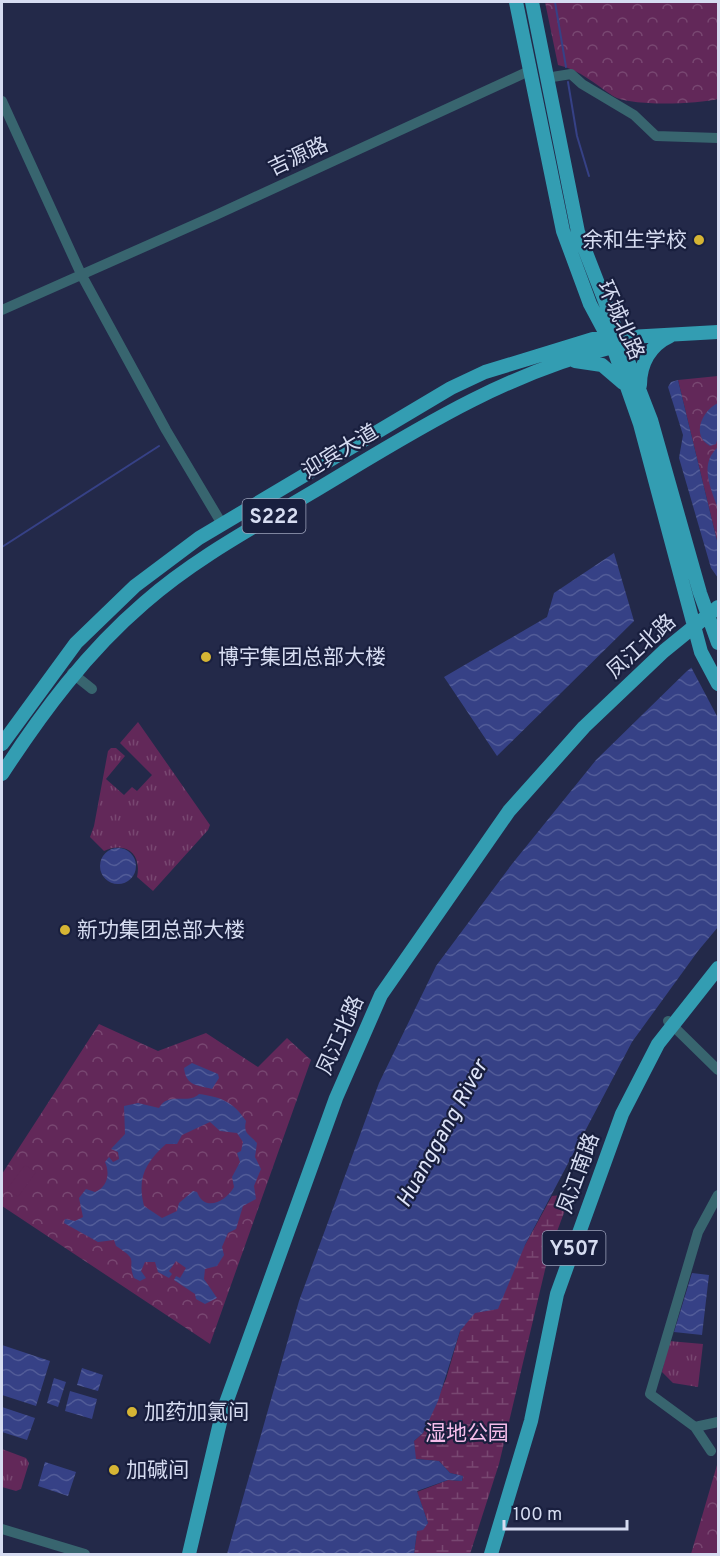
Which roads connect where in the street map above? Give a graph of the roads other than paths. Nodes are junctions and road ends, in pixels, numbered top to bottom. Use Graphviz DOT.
graph roads {
  1 [pos="516,2"];
  2 [pos="532,2"];
  3 [pos="530,76"];
  4 [pos="546,78"];
  5 [pos="2,100"];
  6 [pos="718,138"];
  7 [pos="81,274"];
  8 [pos="2,310"];
  9 [pos="718,332"];
  10 [pos="673,334"];
  11 [pos="617,342"];
  12 [pos="562,362"];
  13 [pos="635,393"];
  14 [pos="254,506"];
  15 [pos="263,522"];
  16 [pos="222,524"];
  17 [pos="166,563"];
  18 [pos="177,577"];
  19 [pos="713,612"];
  20 [pos="95,624"];
  21 [pos="695,626"];
  22 [pos="107,638"];
  23 [pos="718,642"];
  24 [pos="72,673"];
  25 [pos="718,684"];
  26 [pos="92,689"];
  27 [pos="23,711"];
  28 [pos="37,721"];
  29 [pos="2,744"];
  30 [pos="2,774"];
  31 [pos="718,968"];
  32 [pos="668,1021"];
  33 [pos="718,1070"];
  34 [pos="718,1195"];
  35 [pos="718,1422"];
  36 [pos="695,1427"];
  37 [pos="711,1451"];
  38 [pos="2,1529"];
  39 [pos="85,1554"];
  40 [pos="189,1554"];
  41 [pos="491,1554"];
  1 -- 3 [label="main road, 环城北路"];
  2 -- 4 [label="main road, 环城北路"];
  3 -- 4 [label="main road"];
  3 -- 7 [label="street, 吉源路"];
  3 -- 11 [label="main road, 环城北路"];
  4 -- 6 [label="street"];
  4 -- 11 [label="main road, 环城北路"];
  5 -- 7 [label="street"];
  7 -- 8 [label="street, 吉源路"];
  7 -- 16 [label="street"];
  9 -- 10 [label="main road, S222"];
  10 -- 11 [label="main road, S222"];
  10 -- 13 [label="main road"];
  11 -- 12 [label="main road, 迎宾大道 / S222"];
  11 -- 13 [label="main road, 环城北路"];
  11 -- 14 [label="main road, 迎宾大道 / S222"];
  12 -- 13 [label="main road"];
  12 -- 15 [label="main road, 迎宾大道 / S222"];
  13 -- 19 [label="main road, 环城北路"];
  13 -- 21 [label="main road, 环城北路"];
  14 -- 15 [label="main road"];
  14 -- 16 [label="main road, 迎宾大道 / S222"];
  15 -- 18 [label="main road, 迎宾大道 / S222"];
  16 -- 17 [label="main road, 迎宾大道 / S222"];
  17 -- 18 [label="main road"];
  17 -- 20 [label="main road, 迎宾大道 / S222"];
  18 -- 22 [label="main road, 迎宾大道 / S222"];
  19 -- 21 [label="main road, 凤江北路"];
  19 -- 23 [label="main road, 环城北路"];
  20 -- 22 [label="main road"];
  20 -- 27 [label="main road, 迎宾大道 / S222"];
  21 -- 25 [label="main road, 环城北路"];
  21 -- 40 [label="main road, 凤江北路"];
  22 -- 28 [label="main road, 迎宾大道 / S222"];
  24 -- 26 [label="street"];
  27 -- 28 [label="main road"];
  27 -- 29 [label="main road, 迎宾大道 / S222"];
  28 -- 30 [label="main road, 迎宾大道 / S222"];
  31 -- 41 [label="main road, 凤江南路 / Y507"];
  32 -- 33 [label="street"];
  34 -- 36 [label="street"];
  35 -- 36 [label="street"];
  36 -- 37 [label="street"];
  38 -- 39 [label="street"];
}
